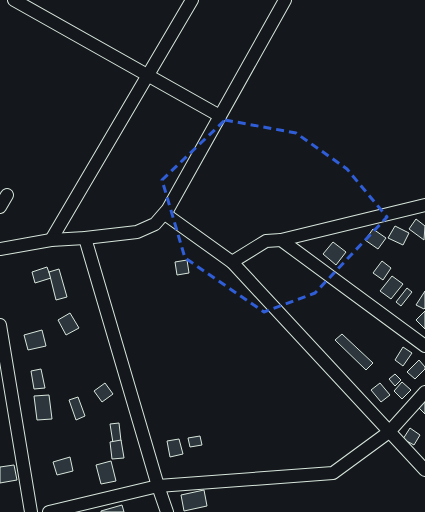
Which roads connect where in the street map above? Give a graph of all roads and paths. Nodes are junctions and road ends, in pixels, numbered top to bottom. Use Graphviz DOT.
graph roads {
  1 [pos="14,0"];
  2 [pos="192,0"];
  3 [pos="285,0"];
  4 [pos="148,76"];
  5 [pos="220,116"];
  6 [pos="7,195"];
  7 [pos="425,205"];
  8 [pos="0,207"];
  9 [pos="165,214"];
  10 [pos="85,238"];
  11 [pos="51,240"];
  12 [pos="281,240"];
  13 [pos="0,249"];
  14 [pos="232,262"];
  15 [pos="0,325"];
  16 [pos="425,346"];
  17 [pos="425,392"];
  18 [pos="389,432"];
  19 [pos="425,470"];
  20 [pos="158,486"];
  21 [pos="31,512"];
  22 [pos="49,512"];
  23 [pos="167,512"];
  1 -- 4 [label="street"];
  2 -- 4 [label="street"];
  3 -- 5 [label="street"];
  4 -- 5 [label="street"];
  4 -- 11 [label="street"];
  5 -- 9 [label="street"];
  6 -- 8 [label="street"];
  7 -- 12 [label="street"];
  9 -- 10 [label="street"];
  9 -- 14 [label="street"];
  10 -- 11 [label="street"];
  10 -- 20 [label="street"];
  11 -- 13 [label="street"];
  12 -- 14 [label="street"];
  12 -- 16 [label="street"];
  14 -- 18 [label="street"];
  15 -- 21 [label="street"];
  17 -- 18 [label="street"];
  18 -- 19 [label="street"];
  18 -- 20 [label="street"];
  20 -- 22 [label="street"];
  20 -- 23 [label="street"];
}
